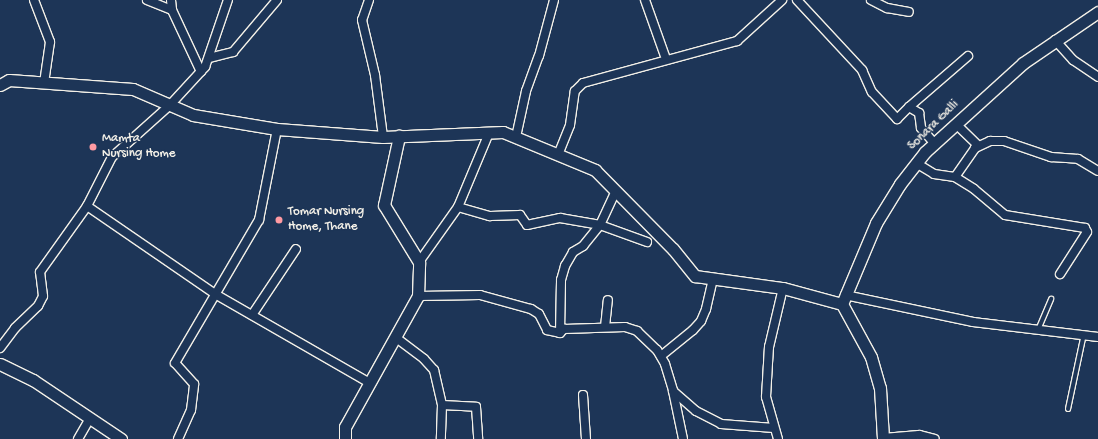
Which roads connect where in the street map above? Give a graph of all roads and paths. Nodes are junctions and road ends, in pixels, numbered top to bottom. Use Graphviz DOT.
graph roads {
  1 [pos="34,0"];
  2 [pos="147,0"];
  3 [pos="171,0"];
  4 [pos="228,0"];
  5 [pos="277,0"];
  6 [pos="369,0"];
  7 [pos="554,0"];
  8 [pos="645,0"];
  9 [pos="782,0"];
  10 [pos="797,0"];
  11 [pos="871,0"];
  12 [pos="172,10"];
  13 [pos="909,12"];
  14 [pos="1098,12"];
  15 [pos="1055,40"];
  16 [pos="968,56"];
  17 [pos="210,58"];
  18 [pos="666,59"];
  19 [pos="201,72"];
  20 [pos="1098,77"];
  21 [pos="44,83"];
  22 [pos="0,85"];
  23 [pos="170,105"];
  24 [pos="909,107"];
  25 [pos="957,125"];
  26 [pos="277,129"];
  27 [pos="490,132"];
  28 [pos="399,136"];
  29 [pos="383,137"];
  30 [pos="516,137"];
  31 [pos="934,143"];
  32 [pos="979,146"];
  33 [pos="558,155"];
  34 [pos="916,163"];
  35 [pos="1098,171"];
  36 [pos="955,177"];
  37 [pos="616,191"];
  38 [pos="86,206"];
  39 [pos="458,207"];
  40 [pos="600,225"];
  41 [pos="647,242"];
  42 [pos="296,249"];
  43 [pos="419,262"];
  44 [pos="1060,274"];
  45 [pos="713,278"];
  46 [pos="783,288"];
  47 [pos="215,294"];
  48 [pos="418,296"];
  49 [pos="1051,299"];
  50 [pos="608,300"];
  51 [pos="844,300"];
  52 [pos="252,315"];
  53 [pos="605,327"];
  54 [pos="1037,331"];
  55 [pos="560,333"];
  56 [pos="1084,334"];
  57 [pos="1097,335"];
  58 [pos="395,337"];
  59 [pos="0,348"];
  60 [pos="661,356"];
  61 [pos="0,364"];
  62 [pos="368,382"];
  63 [pos="673,391"];
  64 [pos="583,395"];
  65 [pos="442,405"];
  66 [pos="1068,409"];
  67 [pos="90,418"];
  68 [pos="774,428"];
  69 [pos="883,438"];
  70 [pos="78,439"];
  71 [pos="121,439"];
  72 [pos="178,439"];
  73 [pos="345,439"];
  74 [pos="441,439"];
  75 [pos="478,439"];
  76 [pos="586,439"];
  77 [pos="683,439"];
  78 [pos="778,439"];
  79 [pos="935,439"];
  1 -- 21 [label="street"];
  2 -- 12 [label="street"];
  3 -- 12 [label="street"];
  4 -- 17 [label="street"];
  5 -- 17 [label="street"];
  6 -- 29 [label="street"];
  7 -- 30 [label="street"];
  8 -- 18 [label="street"];
  9 -- 18 [label="street"];
  10 -- 24 [label="street"];
  11 -- 13 [label="street"];
  12 -- 19 [label="street"];
  14 -- 15 [label="street, Sonara Galli"];
  15 -- 20 [label="street"];
  15 -- 25 [label="street, Sonara Galli"];
  16 -- 24 [label="street"];
  17 -- 19 [label="street"];
  18 -- 33 [label="street"];
  19 -- 23 [label="street"];
  21 -- 22 [label="street"];
  21 -- 23 [label="street"];
  23 -- 26 [label="street"];
  23 -- 38 [label="street"];
  24 -- 31 [label="street"];
  25 -- 31 [label="street, Sonara Galli"];
  25 -- 32 [label="street"];
  26 -- 29 [label="street"];
  26 -- 47 [label="street"];
  27 -- 28 [label="street"];
  27 -- 30 [label="street"];
  27 -- 39 [label="street"];
  28 -- 29 [label="street"];
  28 -- 43 [label="street"];
  30 -- 33 [label="street"];
  31 -- 34 [label="street, Sonara Galli"];
  32 -- 35 [label="street"];
  32 -- 36 [label="street"];
  33 -- 37 [label="street"];
  34 -- 36 [label="street"];
  34 -- 51 [label="street, Sonara Galli"];
  36 -- 44 [label="street"];
  37 -- 40 [label="street"];
  37 -- 45 [label="street"];
  38 -- 47 [label="street"];
  38 -- 59 [label="street"];
  39 -- 40 [label="street"];
  39 -- 43 [label="street"];
  40 -- 41 [label="street"];
  40 -- 55 [label="street"];
  42 -- 52 [label="street"];
  43 -- 48 [label="street"];
  45 -- 46 [label="street"];
  45 -- 60 [label="street"];
  46 -- 51 [label="street"];
  46 -- 68 [label="street"];
  47 -- 52 [label="street"];
  47 -- 72 [label="street"];
  48 -- 55 [label="street"];
  48 -- 58 [label="street"];
  49 -- 54 [label="lane"];
  50 -- 53 [label="street"];
  51 -- 54 [label="street"];
  51 -- 69 [label="street"];
  52 -- 62 [label="street"];
  53 -- 55 [label="street"];
  53 -- 60 [label="street"];
  54 -- 56 [label="street"];
  56 -- 57 [label="street"];
  56 -- 66 [label="lane"];
  58 -- 62 [label="street"];
  58 -- 65 [label="street"];
  60 -- 63 [label="street"];
  61 -- 67 [label="street"];
  62 -- 73 [label="street"];
  63 -- 68 [label="street"];
  63 -- 77 [label="street"];
  64 -- 76 [label="street"];
  65 -- 74 [label="street"];
  65 -- 75 [label="street"];
  67 -- 70 [label="street"];
  67 -- 71 [label="street"];
  68 -- 78 [label="street"];
  69 -- 79 [label="street"];
}
